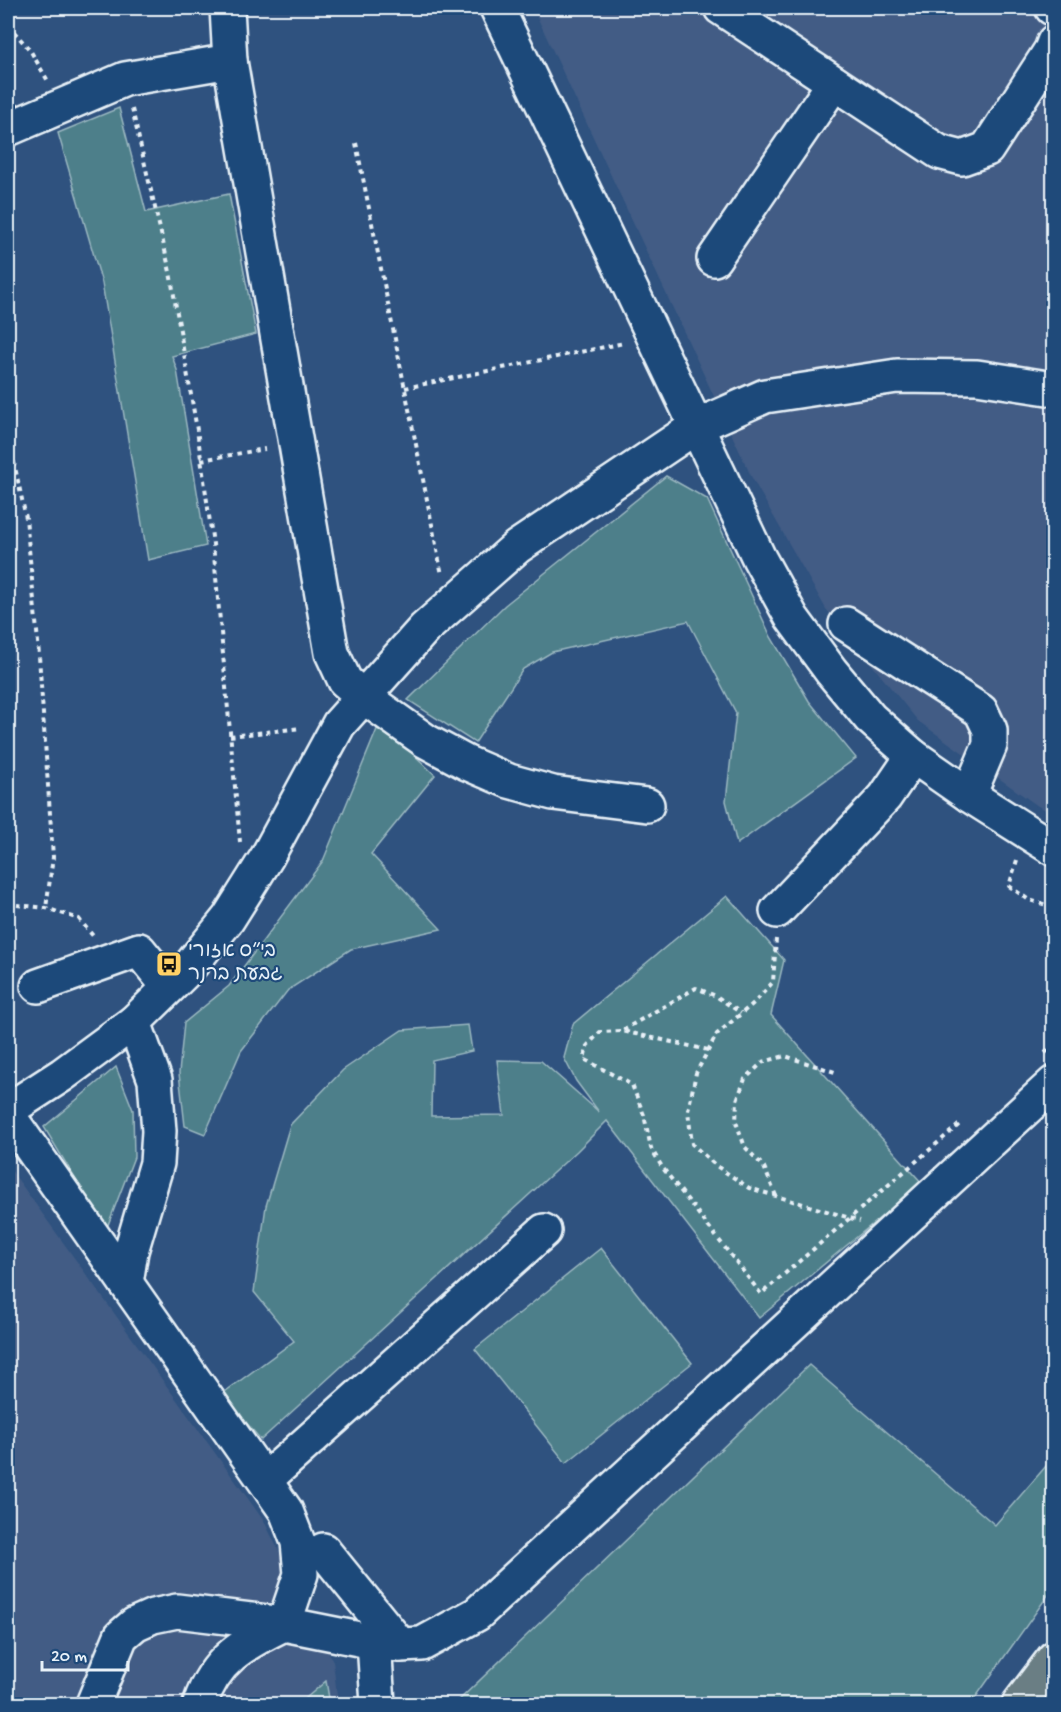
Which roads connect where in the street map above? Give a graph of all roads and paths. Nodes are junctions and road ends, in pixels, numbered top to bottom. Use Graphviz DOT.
graph roads {
  1 [pos="227,8"];
  2 [pos="497,8"];
  3 [pos="721,8"];
  4 [pos="8,25"];
  5 [pos="1053,42"];
  6 [pos="230,61"];
  7 [pos="125,79"];
  8 [pos="834,83"];
  9 [pos="63,105"];
  10 [pos="8,129"];
  11 [pos="356,143"];
  12 [pos="714,260"];
  13 [pos="654,336"];
  14 [pos="405,388"];
  15 [pos="1053,389"];
  16 [pos="697,426"];
  17 [pos="8,435"];
  18 [pos="296,444"];
  19 [pos="201,460"];
  20 [pos="448,607"];
  21 [pos="846,624"];
  22 [pos="364,697"];
  23 [pos="339,724"];
  24 [pos="230,736"];
  25 [pos="913,756"];
  26 [pos="969,795"];
  27 [pos="647,805"];
  28 [pos="1040,841"];
  29 [pos="240,849"];
  30 [pos="8,904"];
  31 [pos="1053,907"];
  32 [pos="46,908"];
  33 [pos="777,911"];
  34 [pos="113,960"];
  35 [pos="38,986"];
  36 [pos="169,987"];
  37 [pos="741,1013"];
  38 [pos="134,1022"];
  39 [pos="622,1031"];
  40 [pos="1053,1045"];
  41 [pos="708,1050"];
  42 [pos="1049,1068"];
  43 [pos="838,1073"];
  44 [pos="8,1110"];
  45 [pos="8,1115"];
  46 [pos="964,1120"];
  47 [pos="776,1197"];
  48 [pos="848,1218"];
  49 [pos="544,1231"];
  50 [pos="893,1231"];
  51 [pos="126,1283"];
  52 [pos="265,1480"];
  53 [pos="323,1550"];
  54 [pos="284,1624"];
  55 [pos="387,1643"];
  56 [pos="1053,1658"];
  57 [pos="93,1704"];
  58 [pos="200,1704"];
  59 [pos="378,1704"];
  60 [pos="1019,1704"];
  1 -- 6 [label="street"];
  2 -- 13 [label="street"];
  3 -- 8 [label="street"];
  4 -- 9 [label="path"];
  5 -- 8 [label="street"];
  6 -- 7 [label="street"];
  6 -- 18 [label="street"];
  7 -- 9 [label="street"];
  7 -- 19 [label="path"];
  8 -- 12 [label="street"];
  9 -- 10 [label="street"];
  11 -- 14 [label="path"];
  13 -- 14 [label="path"];
  13 -- 16 [label="street"];
  14 -- 20 [label="path"];
  15 -- 16 [label="street"];
  16 -- 20 [label="street"];
  16 -- 25 [label="street"];
  17 -- 32 [label="path"];
  18 -- 19 [label="path"];
  18 -- 22 [label="street"];
  19 -- 24 [label="path"];
  20 -- 22 [label="street"];
  21 -- 26 [label="street"];
  22 -- 23 [label="street"];
  22 -- 27 [label="street"];
  23 -- 24 [label="path"];
  23 -- 36 [label="street"];
  24 -- 29 [label="path"];
  25 -- 26 [label="street"];
  25 -- 33 [label="street"];
  26 -- 28 [label="street"];
  28 -- 31 [label="path"];
  30 -- 32 [label="path"];
  32 -- 34 [label="path"];
  33 -- 37 [label="path"];
  34 -- 35 [label="street"];
  34 -- 36 [label="street"];
  36 -- 38 [label="street"];
  37 -- 39 [label="path"];
  37 -- 41 [label="path"];
  38 -- 44 [label="street"];
  38 -- 51 [label="street"];
  39 -- 41 [label="path"];
  39 -- 48 [label="path"];
  40 -- 42 [label="path"];
  41 -- 47 [label="path"];
  42 -- 50 [label="street"];
  43 -- 47 [label="path"];
  45 -- 51 [label="street"];
  46 -- 48 [label="path"];
  47 -- 48 [label="path"];
  48 -- 50 [label="path"];
  49 -- 52 [label="street"];
  50 -- 55 [label="street"];
  51 -- 52 [label="street"];
  52 -- 54 [label="street"];
  53 -- 55 [label="street"];
  54 -- 55 [label="street"];
  54 -- 57 [label="street"];
  54 -- 58 [label="street"];
  55 -- 59 [label="street"];
  56 -- 60 [label="main road"];
}
